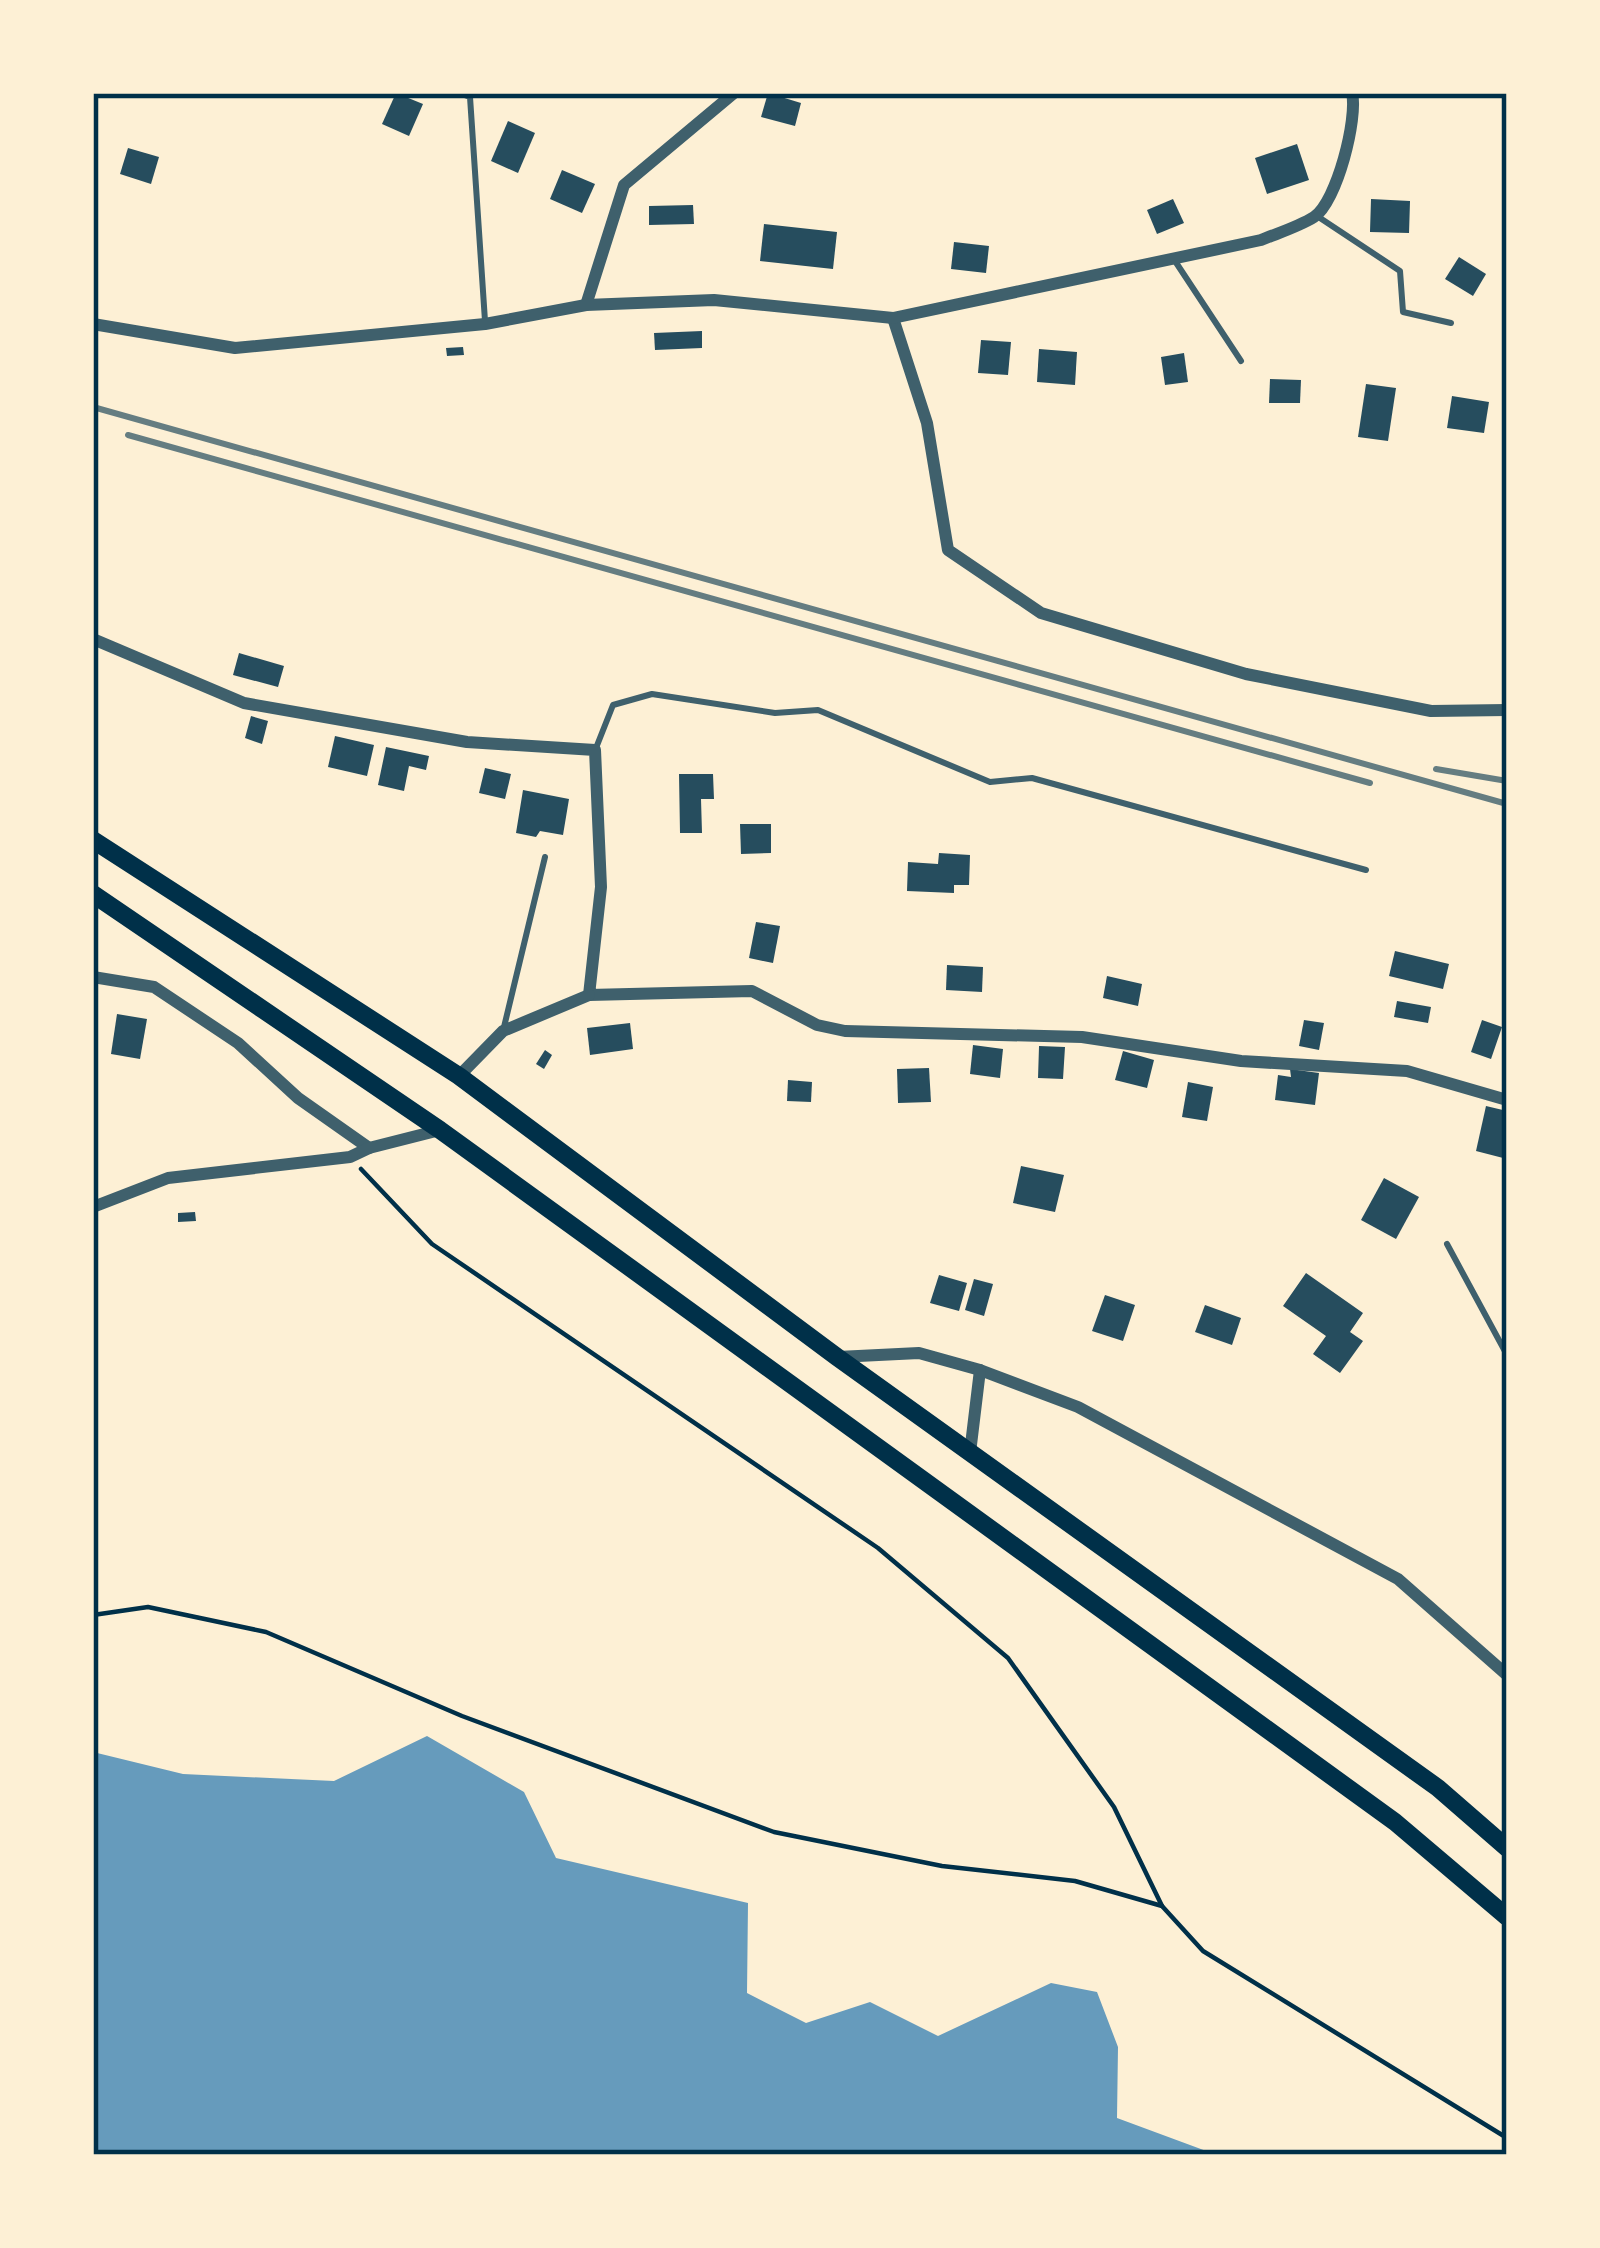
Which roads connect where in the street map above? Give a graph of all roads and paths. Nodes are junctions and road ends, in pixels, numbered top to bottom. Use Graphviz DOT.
graph roads {
  1 [pos="459,93"];
  2 [pos="734,93"];
  3 [pos="1352,93"];
  4 [pos="1366,93"];
  5 [pos="1356,109"];
  6 [pos="1317,216"];
  7 [pos="1173,258"];
  8 [pos="586,305"];
  9 [pos="892,318"];
  10 [pos="1451,323"];
  11 [pos="93,324"];
  12 [pos="485,324"];
  13 [pos="1241,361"];
  14 [pos="93,639"];
  15 [pos="1507,710"];
  16 [pos="595,750"];
  17 [pos="93,840"];
  18 [pos="545,857"];
  19 [pos="1366,870"];
  20 [pos="93,894"];
  21 [pos="93,977"];
  22 [pos="589,995"];
  23 [pos="503,1031"];
  24 [pos="459,1076"];
  25 [pos="1507,1100"];
  26 [pos="440,1130"];
  27 [pos="369,1148"];
  28 [pos="350,1157"];
  29 [pos="93,1207"];
  30 [pos="1447,1244"];
  31 [pos="1507,1355"];
  32 [pos="837,1357"];
  33 [pos="980,1370"];
  34 [pos="970,1454"];
  35 [pos="93,1615"];
  36 [pos="1507,1675"];
  37 [pos="1507,1848"];
  38 [pos="1162,1906"];
  39 [pos="1507,1917"];
  40 [pos="1507,2138"];
  1 -- 12 [label="lane"];
  2 -- 8 [label="street"];
  3 -- 5 [label="street"];
  4 -- 5 [label="street"];
  5 -- 6 [label="street"];
  6 -- 7 [label="street"];
  6 -- 10 [label="lane"];
  7 -- 9 [label="street"];
  7 -- 13 [label="lane"];
  8 -- 9 [label="street"];
  8 -- 12 [label="street"];
  9 -- 15 [label="street"];
  11 -- 12 [label="street"];
  14 -- 16 [label="street"];
  16 -- 19 [label="lane"];
  16 -- 22 [label="street"];
  17 -- 24 [label="main road"];
  18 -- 23 [label="lane"];
  20 -- 26 [label="main road"];
  21 -- 27 [label="street"];
  22 -- 23 [label="street"];
  22 -- 25 [label="street"];
  23 -- 24 [label="street"];
  24 -- 32 [label="main road"];
  26 -- 27 [label="street"];
  26 -- 39 [label="main road"];
  27 -- 28 [label="street"];
  28 -- 29 [label="street"];
  28 -- 38 [label="path"];
  30 -- 31 [label="lane"];
  32 -- 33 [label="street"];
  32 -- 34 [label="main road"];
  33 -- 34 [label="street"];
  33 -- 36 [label="street"];
  34 -- 37 [label="main road"];
  35 -- 38 [label="path"];
  38 -- 40 [label="path"];
}
